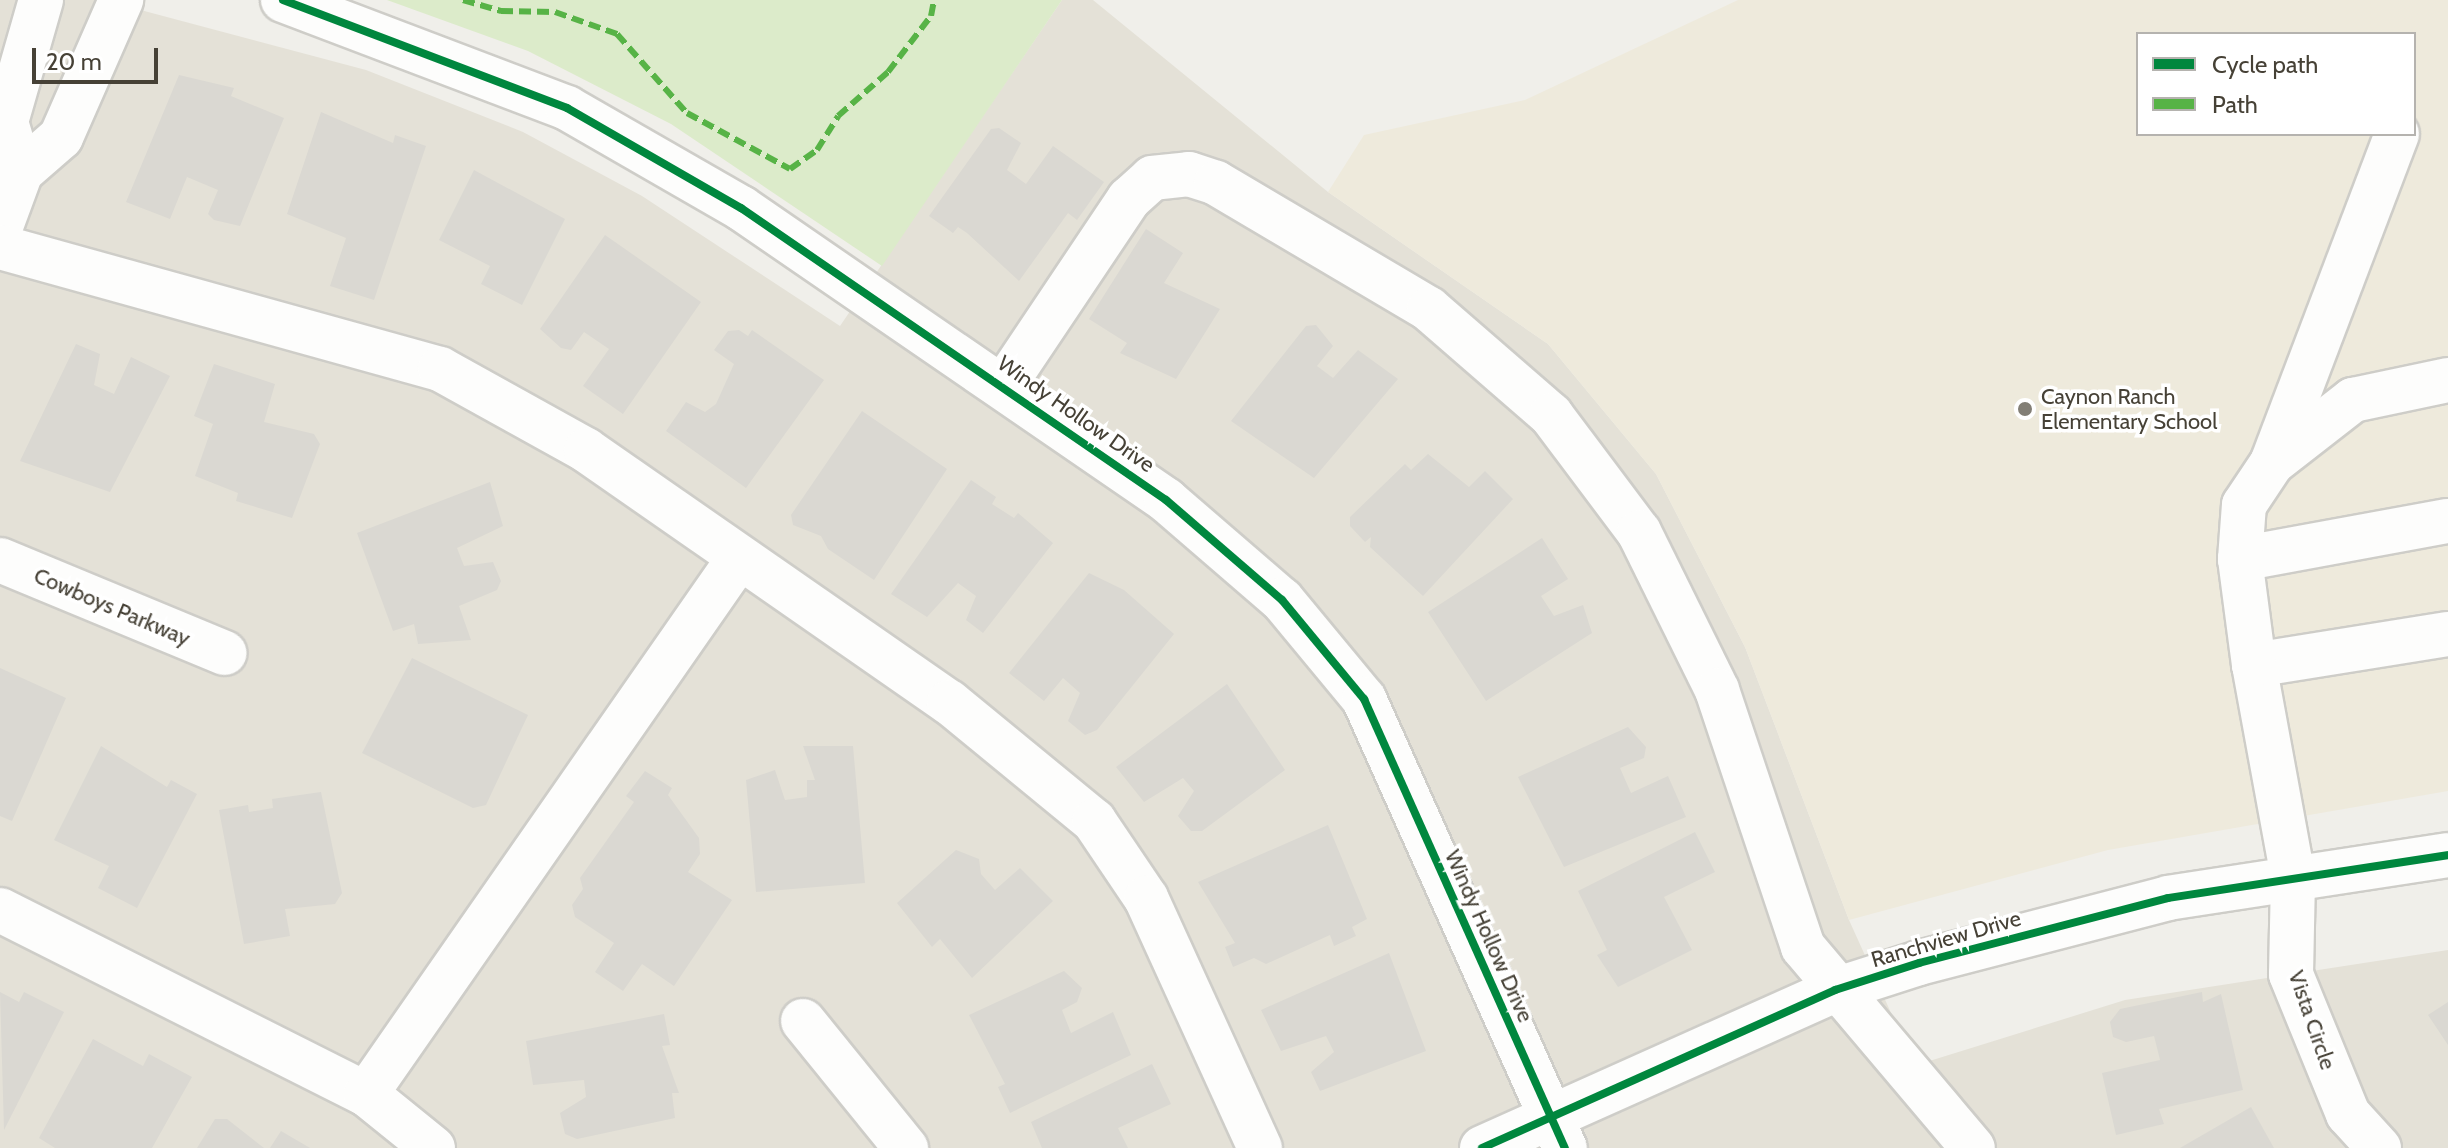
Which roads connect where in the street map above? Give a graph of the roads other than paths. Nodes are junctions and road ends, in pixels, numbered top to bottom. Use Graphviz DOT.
graph roads {
  1 [pos="41,0"];
  2 [pos="121,0"];
  3 [pos="283,0"];
  4 [pos="2396,136"];
  5 [pos="21,172"];
  6 [pos="0,229"];
  7 [pos="0,247"];
  8 [pos="2448,380"];
  9 [pos="1005,384"];
  10 [pos="2272,463"];
  11 [pos="2448,521"];
  12 [pos="739,558"];
  13 [pos="2240,559"];
  14 [pos="0,560"];
  15 [pos="2448,634"];
  16 [pos="224,653"];
  17 [pos="2254,665"];
  18 [pos="2448,855"];
  19 [pos="2293,877"];
  20 [pos="0,910"];
  21 [pos="1835,990"];
  22 [pos="803,1021"];
  23 [pos="366,1094"];
  24 [pos="1558,1134"];
  25 [pos="433,1148"];
  26 [pos="906,1148"];
  27 [pos="1260,1148"];
  28 [pos="1482,1148"];
  29 [pos="1973,1148"];
  30 [pos="2379,1148"];
  1 -- 5 [label="street"];
  2 -- 5 [label="street"];
  3 -- 9 [label="street, Windy Hollow Drive"];
  4 -- 10 [label="street"];
  5 -- 6 [label="street"];
  7 -- 12 [label="street"];
  8 -- 10 [label="street"];
  9 -- 21 [label="street"];
  9 -- 24 [label="street, Windy Hollow Drive"];
  10 -- 13 [label="street, Vista Circle"];
  11 -- 13 [label="street"];
  12 -- 23 [label="street"];
  12 -- 27 [label="street"];
  13 -- 17 [label="street, Vista Circle"];
  14 -- 16 [label="street, Cowboys Parkway"];
  15 -- 17 [label="street"];
  17 -- 19 [label="street, Vista Circle"];
  18 -- 19 [label="street, Ranchview Drive"];
  19 -- 21 [label="street, Ranchview Drive"];
  19 -- 30 [label="street, Vista Circle"];
  20 -- 23 [label="street"];
  21 -- 24 [label="street, Ranchview Drive"];
  21 -- 29 [label="street"];
  22 -- 26 [label="street"];
  23 -- 25 [label="street"];
  24 -- 28 [label="street, Ranchview Drive"];
}
